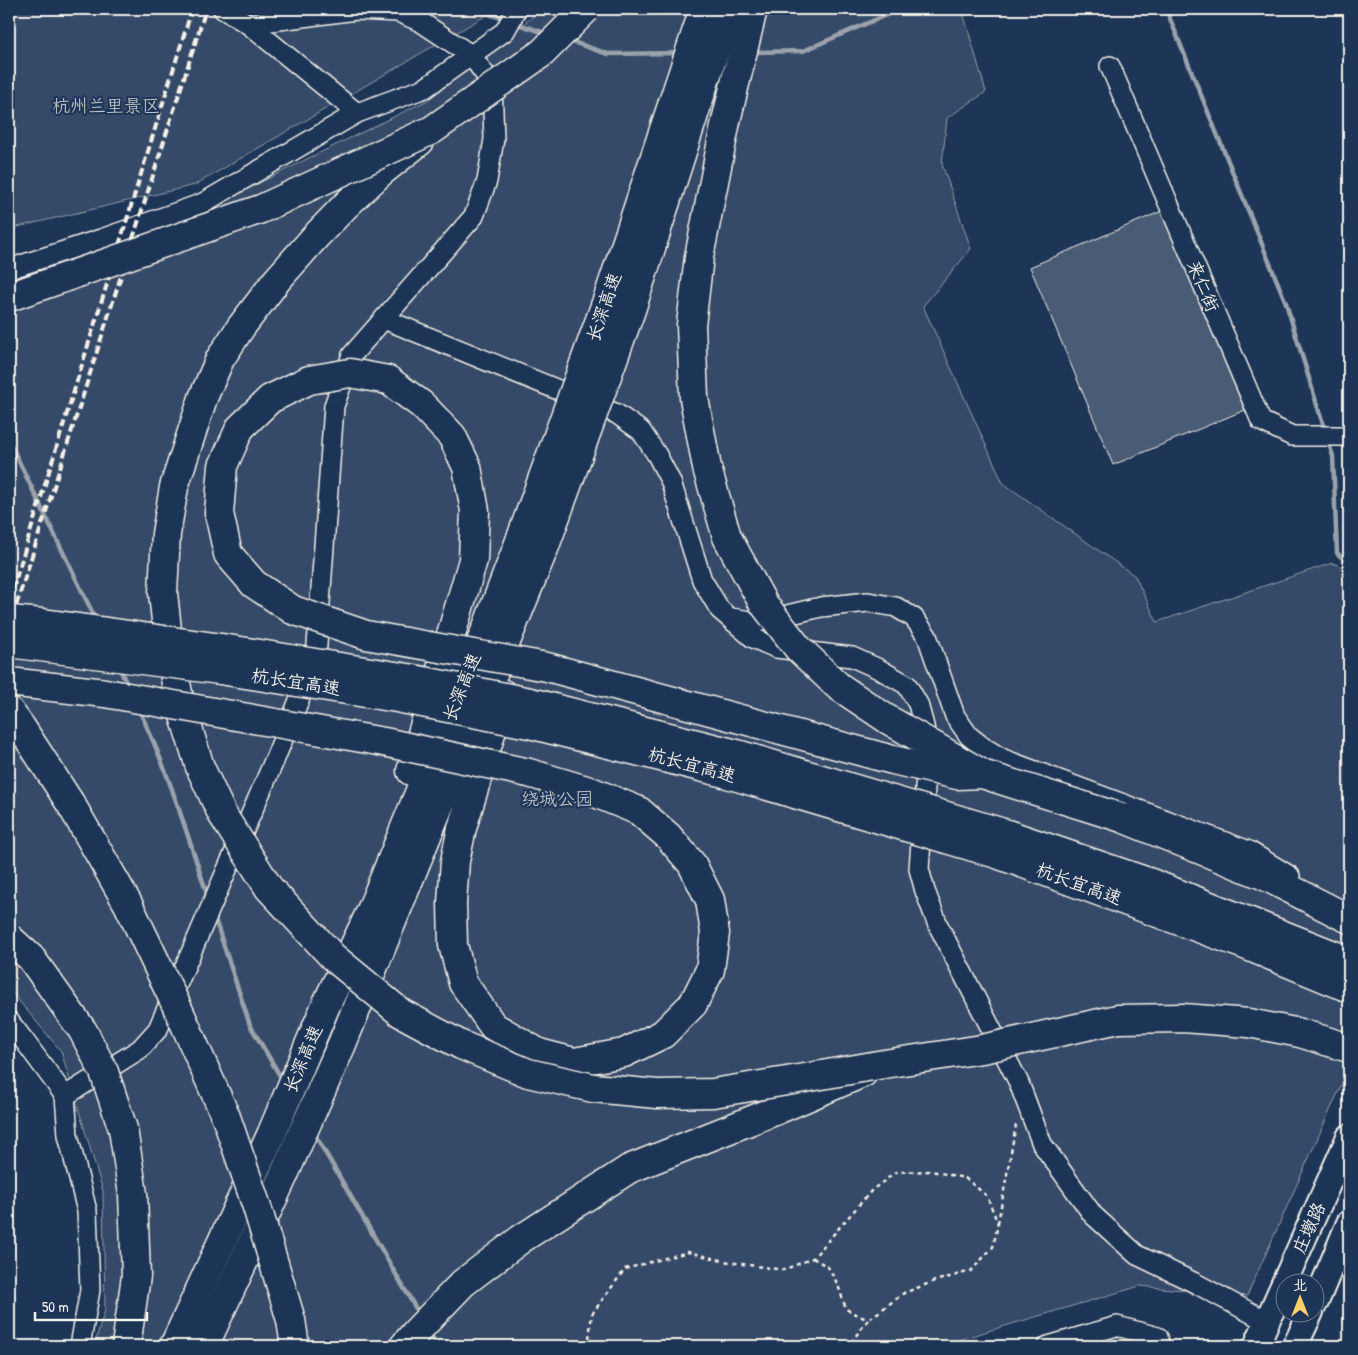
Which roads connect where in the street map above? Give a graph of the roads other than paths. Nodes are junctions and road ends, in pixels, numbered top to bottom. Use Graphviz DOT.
graph roads {
  1 [pos="223,9"];
  2 [pos="517,9"];
  3 [pos="586,9"];
  4 [pos="704,9"];
  5 [pos="728,9"];
  6 [pos="753,9"];
  7 [pos="248,24"];
  8 [pos="471,55"];
  9 [pos="1110,66"];
  10 [pos="357,113"];
  11 [pos="432,130"];
  12 [pos="9,269"];
  13 [pos="9,297"];
  14 [pos="384,319"];
  15 [pos="1349,436"];
  16 [pos="534,551"];
  17 [pos="731,618"];
  18 [pos="9,620"];
  19 [pos="9,643"];
  20 [pos="9,682"];
  21 [pos="9,711"];
  22 [pos="982,774"];
  23 [pos="370,913"];
  24 [pos="1349,913"];
  25 [pos="1349,919"];
  26 [pos="9,938"];
  27 [pos="1349,961"];
  28 [pos="1349,988"];
  29 [pos="9,1021"];
  30 [pos="1349,1048"];
  31 [pos="884,1064"];
  32 [pos="65,1096"];
  33 [pos="1349,1136"];
  34 [pos="1349,1223"];
  35 [pos="1326,1278"];
  36 [pos="1268,1322"];
  37 [pos="1306,1322"];
  38 [pos="80,1346"];
  39 [pos="126,1346"];
  40 [pos="174,1346"];
  41 [pos="204,1346"];
  42 [pos="295,1346"];
  43 [pos="404,1346"];
  44 [pos="1048,1346"];
  45 [pos="1160,1346"];
  46 [pos="1256,1346"];
  47 [pos="1295,1346"];
  1 -- 7 [label="street"];
  2 -- 8 [label="street"];
  3 -- 11 [label="highway, bridge"];
  4 -- 16 [label="highway, 长深高速, bridge"];
  5 -- 16 [label="highway, 长深高速, bridge"];
  6 -- 22 [label="highway, bridge"];
  7 -- 8 [label="street"];
  7 -- 10 [label="street"];
  8 -- 10 [label="street"];
  8 -- 14 [label="street"];
  9 -- 15 [label="street, 来仁街"];
  10 -- 12 [label="street"];
  11 -- 13 [label="highway, bridge"];
  11 -- 31 [label="highway, bridge"];
  14 -- 17 [label="street"];
  14 -- 32 [label="street"];
  16 -- 20 [label="highway, bridge"];
  16 -- 23 [label="highway, 长深高速"];
  16 -- 41 [label="highway, 长深高速"];
  17 -- 24 [label="street"];
  17 -- 36 [label="street"];
  18 -- 27 [label="highway, 杭长宜高速, bridge"];
  19 -- 28 [label="highway, 杭长宜高速, bridge"];
  21 -- 42 [label="highway, bridge"];
  22 -- 23 [label="highway, bridge"];
  22 -- 25 [label="highway, bridge"];
  23 -- 40 [label="highway, 长深高速"];
  26 -- 39 [label="highway, bridge"];
  29 -- 32 [label="street"];
  30 -- 31 [label="highway, bridge"];
  31 -- 43 [label="highway, bridge"];
  32 -- 38 [label="street"];
  33 -- 36 [label="main road, 庄墩路"];
  34 -- 35 [label="main road, 庄墩路"];
  36 -- 46 [label="main road, 庄墩路"];
  37 -- 47 [label="main road"];
  44 -- 45 [label="street"];
}
